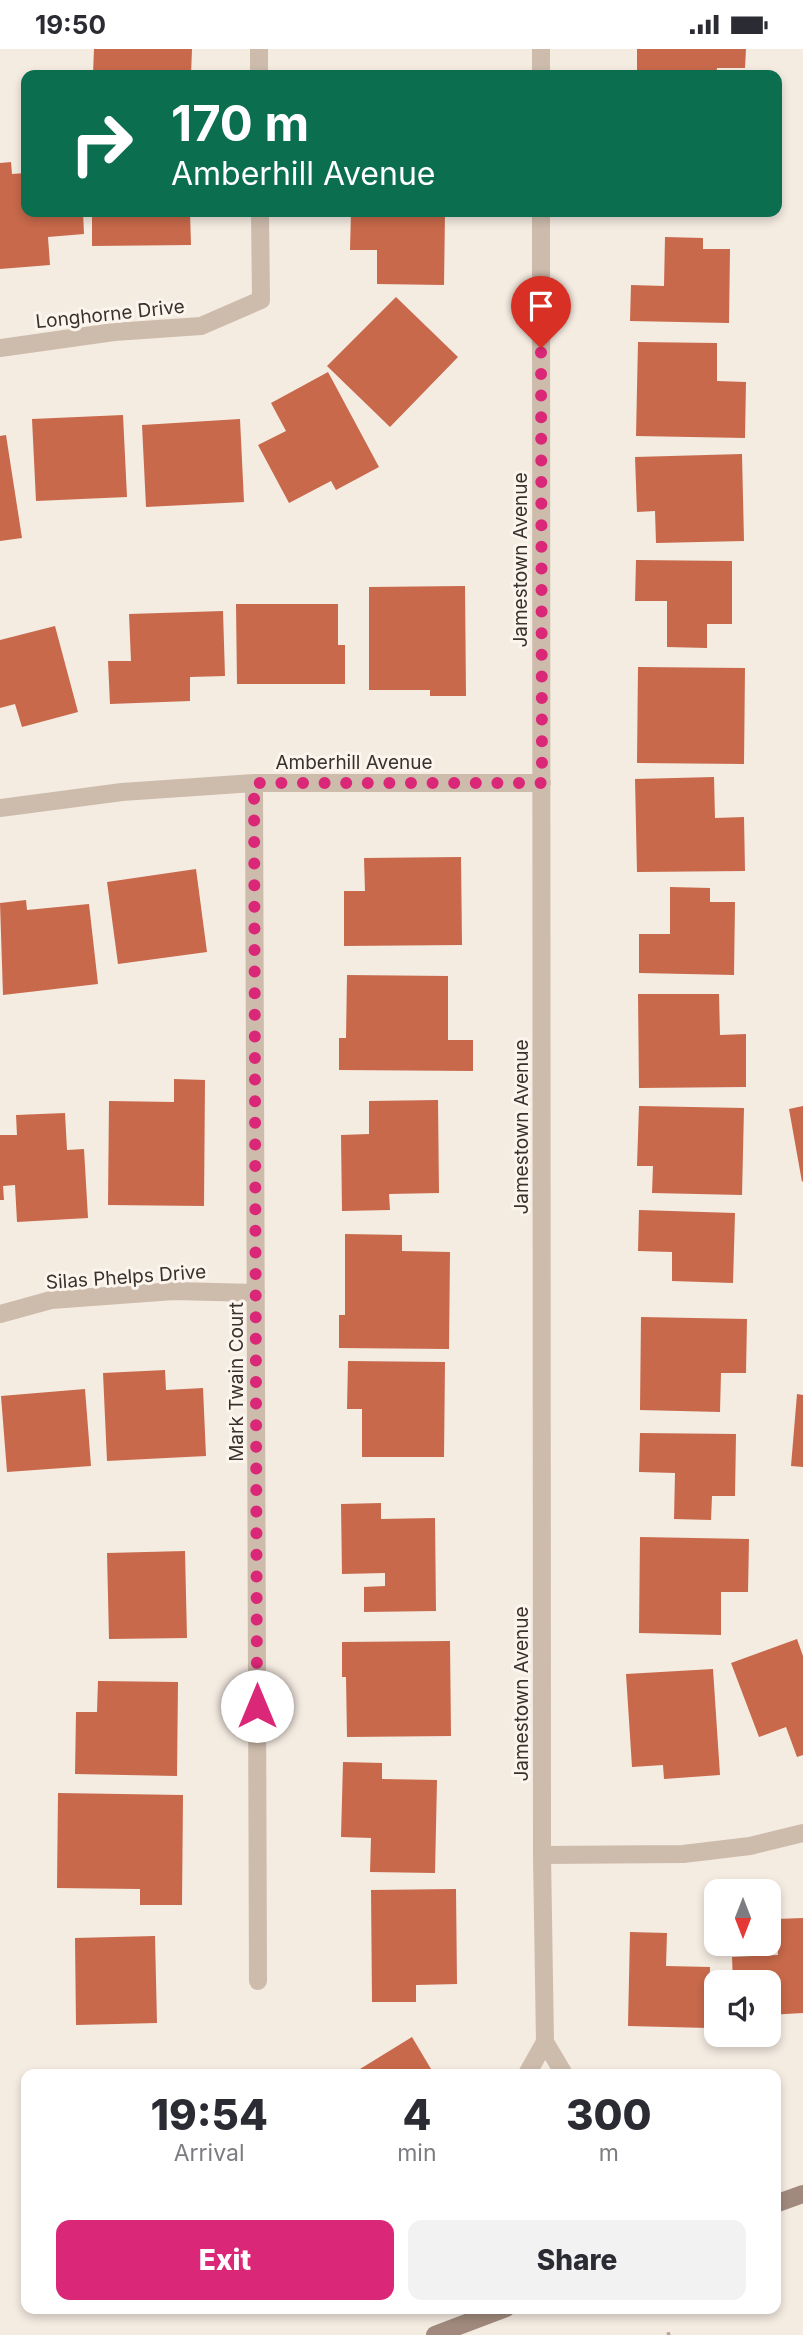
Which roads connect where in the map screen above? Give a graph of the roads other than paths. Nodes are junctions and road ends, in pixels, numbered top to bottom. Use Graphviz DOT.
graph roads {
  1 [pos="259,49"];
  2 [pos="541,49"];
  3 [pos="259,70"];
  4 [pos="541,70"];
  5 [pos="260,217"];
  6 [pos="541,217"];
  7 [pos="0,348"];
  8 [pos="254,783"];
  9 [pos="542,783"];
  10 [pos="0,808"];
  11 [pos="256,1293"];
  12 [pos="0,1314"];
  13 [pos="803,1833"];
  14 [pos="542,1855"];
  15 [pos="258,1981"];
  16 [pos="545,2042"];
  17 [pos="530,2069"];
  18 [pos="561,2069"];
  19 [pos="803,2194"];
  20 [pos="781,2202"];
  21 [pos="490,2314"];
  22 [pos="435,2335"];
  1 -- 3 [label="street"];
  2 -- 4 [label="street"];
  5 -- 7 [label="street, Longhorne Drive"];
  6 -- 9 [label="street, Jamestown Avenue"];
  8 -- 9 [label="street, Amberhill Avenue"];
  8 -- 10 [label="street, Amberhill Avenue"];
  8 -- 11 [label="street, Mark Twain Court"];
  9 -- 14 [label="street, Jamestown Avenue"];
  11 -- 12 [label="street, Silas Phelps Drive"];
  11 -- 15 [label="street, Mark Twain Court"];
  13 -- 14 [label="street"];
  14 -- 16 [label="street, Jamestown Avenue"];
  16 -- 17 [label="street"];
  16 -- 18 [label="street, Jamestown Avenue"];
  19 -- 20 [label="main road"];
  21 -- 22 [label="main road"];
}
